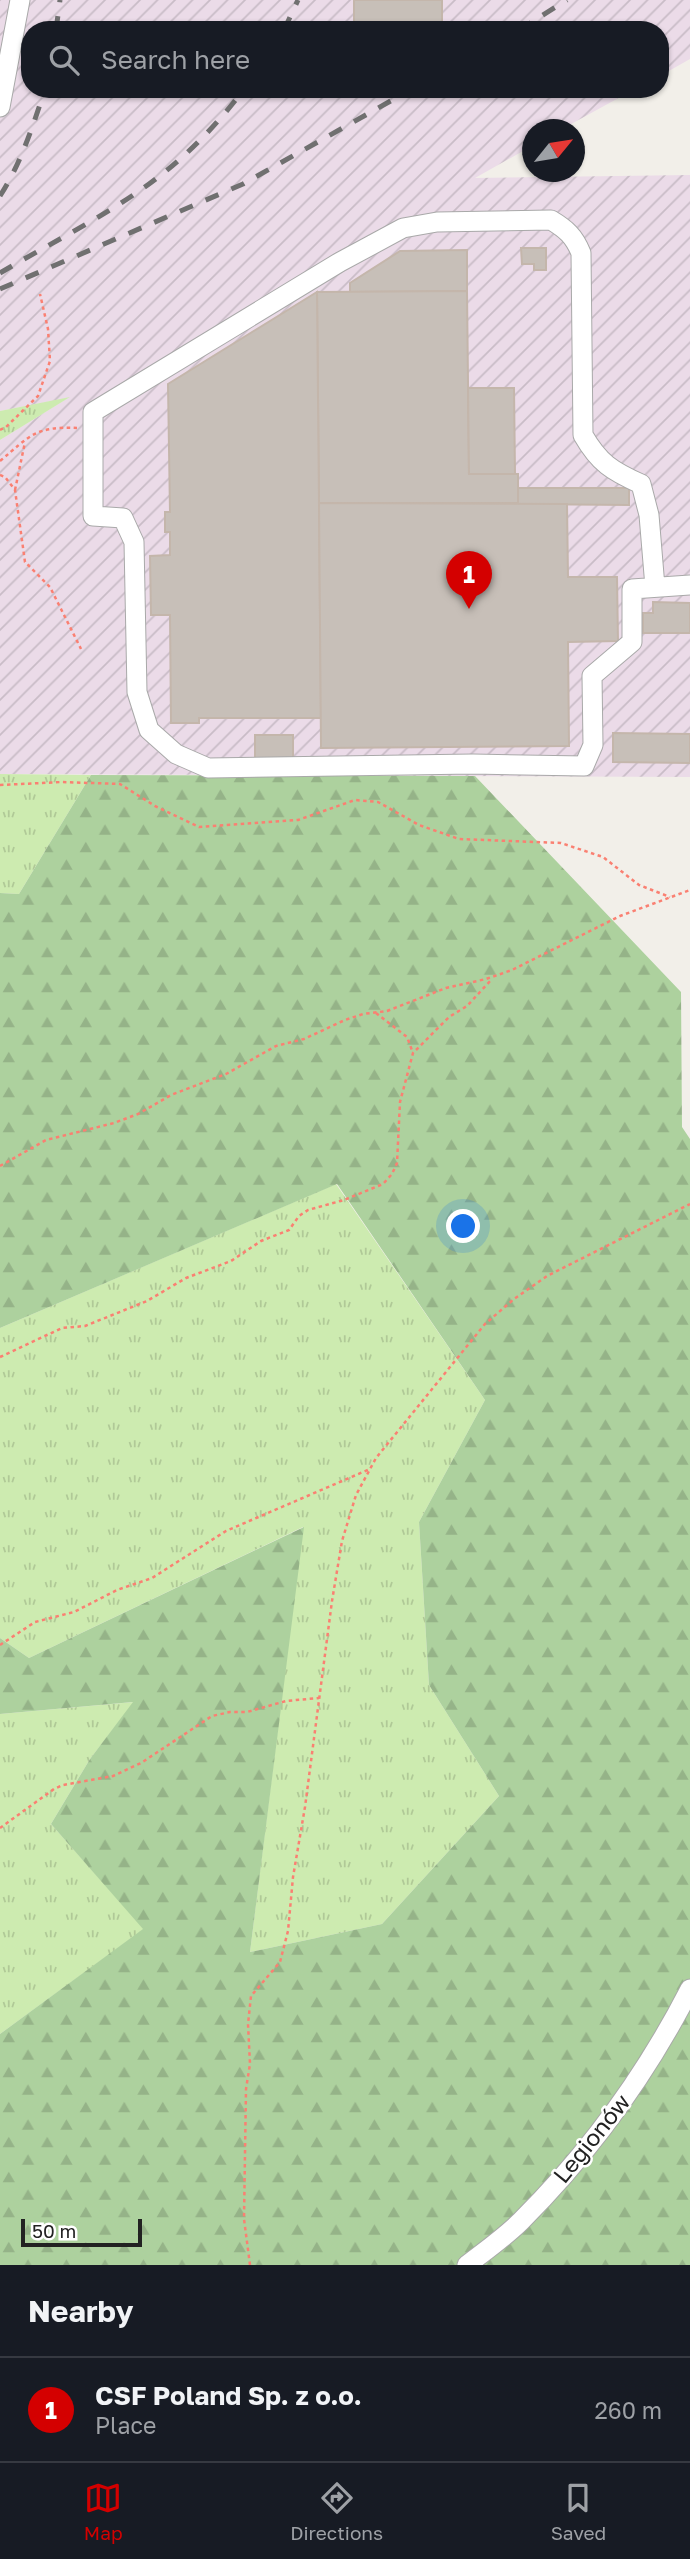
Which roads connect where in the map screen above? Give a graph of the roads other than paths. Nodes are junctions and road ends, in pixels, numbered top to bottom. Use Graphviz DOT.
graph roads {
  1 [pos="20,0"];
  2 [pos="0,107"];
  3 [pos="690,585"];
  4 [pos="654,587"];
  5 [pos="690,1990"];
  6 [pos="467,2265"];
  1 -- 2 [label="street"];
  3 -- 4 [label="street"];
  4 -- 4 [label="street"];
  5 -- 6 [label="street, Legionów"];
}
